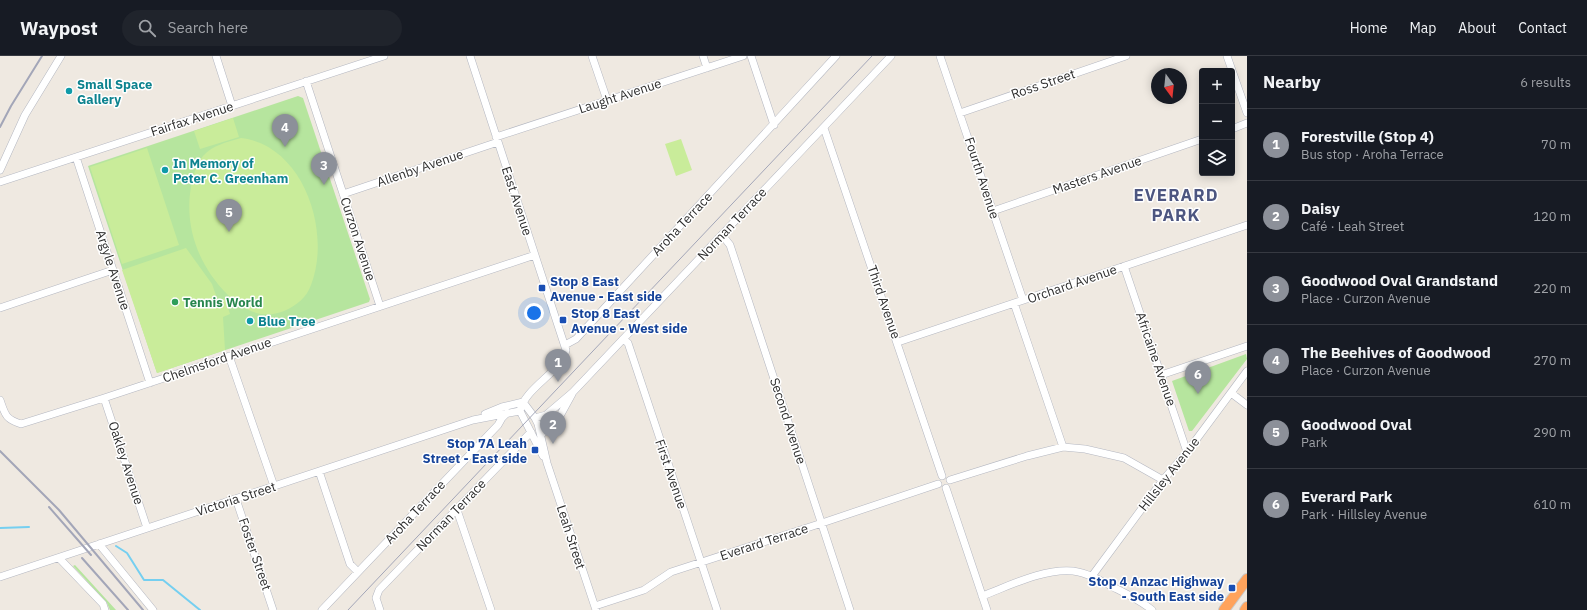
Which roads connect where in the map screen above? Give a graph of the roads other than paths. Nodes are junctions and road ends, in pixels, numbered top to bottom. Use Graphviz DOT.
graph roads {
  1 [pos="61,56"];
  2 [pos="216,56"];
  3 [pos="384,56"];
  4 [pos="470,56"];
  5 [pos="592,56"];
  6 [pos="704,56"];
  7 [pos="743,56"];
  8 [pos="751,56"];
  9 [pos="836,56"];
  10 [pos="891,56"];
  11 [pos="940,56"];
  12 [pos="1126,56"];
  13 [pos="1227,56"];
  14 [pos="707,68"];
  15 [pos="306,82"];
  16 [pos="607,100"];
  17 [pos="232,106"];
  18 [pos="960,113"];
  19 [pos="1247,113"];
  20 [pos="1247,123"];
  21 [pos="774,125"];
  22 [pos="1235,127"];
  23 [pos="824,128"];
  24 [pos="497,139"];
  25 [pos="1199,140"];
  26 [pos="76,157"];
  27 [pos="0,170"];
  28 [pos="0,182"];
  29 [pos="343,194"];
  30 [pos="992,212"];
  31 [pos="1247,225"];
  32 [pos="722,235"];
  33 [pos="535,254"];
  34 [pos="1124,266"];
  35 [pos="113,270"];
  36 [pos="1023,300"];
  37 [pos="1014,303"];
  38 [pos="380,306"];
  39 [pos="0,308"];
  40 [pos="623,340"];
  41 [pos="898,342"];
  42 [pos="565,345"];
  43 [pos="1247,346"];
  44 [pos="229,356"];
  45 [pos="1247,371"];
  46 [pos="1161,375"];
  47 [pos="150,383"];
  48 [pos="573,392"];
  49 [pos="1231,393"];
  50 [pos="104,398"];
  51 [pos="0,400"];
  52 [pos="523,402"];
  53 [pos="1247,405"];
  54 [pos="520,411"];
  55 [pos="507,413"];
  56 [pos="535,418"];
  57 [pos="473,420"];
  58 [pos="532,432"];
  59 [pos="542,435"];
  60 [pos="1063,447"];
  61 [pos="1187,452"];
  62 [pos="547,463"];
  63 [pos="319,471"];
  64 [pos="942,476"];
  65 [pos="950,480"];
  66 [pos="1163,480"];
  67 [pos="938,484"];
  68 [pos="274,486"];
  69 [pos="946,488"];
  70 [pos="236,499"];
  71 [pos="457,510"];
  72 [pos="822,524"];
  73 [pos="147,528"];
  74 [pos="99,544"];
  75 [pos="59,558"];
  76 [pos="701,562"];
  77 [pos="358,572"];
  78 [pos="1092,576"];
  79 [pos="0,577"];
  80 [pos="1247,579"];
  81 [pos="982,596"];
  82 [pos="595,608"];
  83 [pos="1247,608"];
  84 [pos="105,610"];
  85 [pos="153,610"];
  86 [pos="273,610"];
  87 [pos="322,610"];
  88 [pos="380,610"];
  89 [pos="491,610"];
  90 [pos="717,610"];
  91 [pos="850,610"];
  92 [pos="987,610"];
  93 [pos="1152,610"];
  94 [pos="1224,610"];
  95 [pos="1245,610"];
  1 -- 27 [label="street"];
  2 -- 17 [label="street"];
  3 -- 15 [label="street, Fairfax Avenue"];
  4 -- 24 [label="street, East Avenue"];
  5 -- 16 [label="street"];
  6 -- 14 [label="street"];
  7 -- 14 [label="street, Laught Avenue"];
  8 -- 21 [label="street"];
  9 -- 21 [label="street, Aroha Terrace"];
  10 -- 23 [label="street, Norman Terrace"];
  11 -- 18 [label="street, Fourth Avenue"];
  12 -- 18 [label="street, Ross Street"];
  13 -- 19 [label="street"];
  14 -- 16 [label="street, Laught Avenue"];
  15 -- 17 [label="street, Fairfax Avenue"];
  15 -- 29 [label="street, Curzon Avenue"];
  16 -- 24 [label="street, Laught Avenue"];
  17 -- 26 [label="street, Fairfax Avenue"];
  18 -- 30 [label="street, Fourth Avenue"];
  20 -- 22 [label="street"];
  21 -- 42 [label="street, Aroha Terrace"];
  23 -- 32 [label="street, Norman Terrace"];
  23 -- 41 [label="street, Third Avenue"];
  24 -- 29 [label="street, Allenby Avenue"];
  24 -- 33 [label="street, East Avenue"];
  25 -- 30 [label="street, Masters Avenue"];
  26 -- 28 [label="street, Fairfax Avenue"];
  26 -- 35 [label="street, Argyle Avenue"];
  29 -- 38 [label="street, Curzon Avenue"];
  30 -- 36 [label="street, Fourth Avenue"];
  31 -- 34 [label="street, Orchard Avenue"];
  32 -- 40 [label="street, Norman Terrace"];
  32 -- 72 [label="street, Second Avenue"];
  33 -- 38 [label="street, Chelmsford Avenue"];
  33 -- 42 [label="street, East Avenue"];
  34 -- 36 [label="street, Orchard Avenue"];
  34 -- 46 [label="street, Africaine Avenue"];
  35 -- 39 [label="street"];
  35 -- 47 [label="street, Argyle Avenue"];
  36 -- 37 [label="street, Orchard Avenue"];
  37 -- 41 [label="street, Orchard Avenue"];
  37 -- 60 [label="street"];
  38 -- 44 [label="street, Chelmsford Avenue"];
  40 -- 48 [label="street, Norman Terrace"];
  40 -- 76 [label="street, First Avenue"];
  41 -- 64 [label="street, Third Avenue"];
  42 -- 52 [label="street"];
  43 -- 46 [label="street"];
  44 -- 47 [label="street, Chelmsford Avenue"];
  44 -- 68 [label="street"];
  45 -- 49 [label="street, Hillsley Avenue"];
  46 -- 61 [label="street, Africaine Avenue"];
  47 -- 50 [label="street, Chelmsford Avenue"];
  48 -- 56 [label="street, Norman Terrace"];
  48 -- 59 [label="street, Norman Terrace"];
  49 -- 53 [label="street"];
  49 -- 61 [label="street, Hillsley Avenue"];
  50 -- 51 [label="street, Chelmsford Avenue"];
  50 -- 73 [label="street, Oakley Avenue"];
  52 -- 54 [label="street"];
  52 -- 56 [label="street, Leah Street"];
  52 -- 57 [label="street, Victoria Street"];
  54 -- 55 [label="street, Victoria Street"];
  54 -- 58 [label="street, Leah Street"];
  55 -- 57 [label="street, Victoria Street"];
  55 -- 77 [label="street, Aroha Terrace"];
  56 -- 59 [label="street, Leah Street"];
  57 -- 63 [label="street, Victoria Street"];
  58 -- 62 [label="street, Leah Street"];
  58 -- 71 [label="street, Norman Terrace"];
  59 -- 62 [label="street, Leah Street"];
  60 -- 65 [label="street"];
  60 -- 66 [label="street"];
  61 -- 66 [label="street, Hillsley Avenue"];
  62 -- 82 [label="street, Leah Street"];
  63 -- 68 [label="street, Victoria Street"];
  63 -- 77 [label="street"];
  64 -- 65 [label="street"];
  64 -- 67 [label="street"];
  65 -- 69 [label="street"];
  66 -- 78 [label="street, Hillsley Avenue"];
  67 -- 69 [label="street"];
  67 -- 72 [label="street, Everard Terrace"];
  68 -- 70 [label="street, Victoria Street"];
  69 -- 81 [label="street"];
  70 -- 73 [label="street, Victoria Street"];
  70 -- 86 [label="street, Foster Street"];
  71 -- 88 [label="street, Norman Terrace"];
  71 -- 89 [label="street"];
  72 -- 76 [label="street, Everard Terrace"];
  72 -- 91 [label="street, Second Avenue"];
  73 -- 74 [label="street, Victoria Street"];
  74 -- 75 [label="street, Victoria Street"];
  74 -- 85 [label="street"];
  75 -- 79 [label="street, Victoria Street"];
  75 -- 84 [label="street"];
  76 -- 82 [label="street, Everard Terrace"];
  76 -- 90 [label="street, First Avenue"];
  77 -- 87 [label="street, Aroha Terrace"];
  78 -- 81 [label="street"];
  78 -- 93 [label="street"];
  80 -- 94 [label="highway"];
  81 -- 92 [label="street"];
  83 -- 95 [label="highway"];
}
